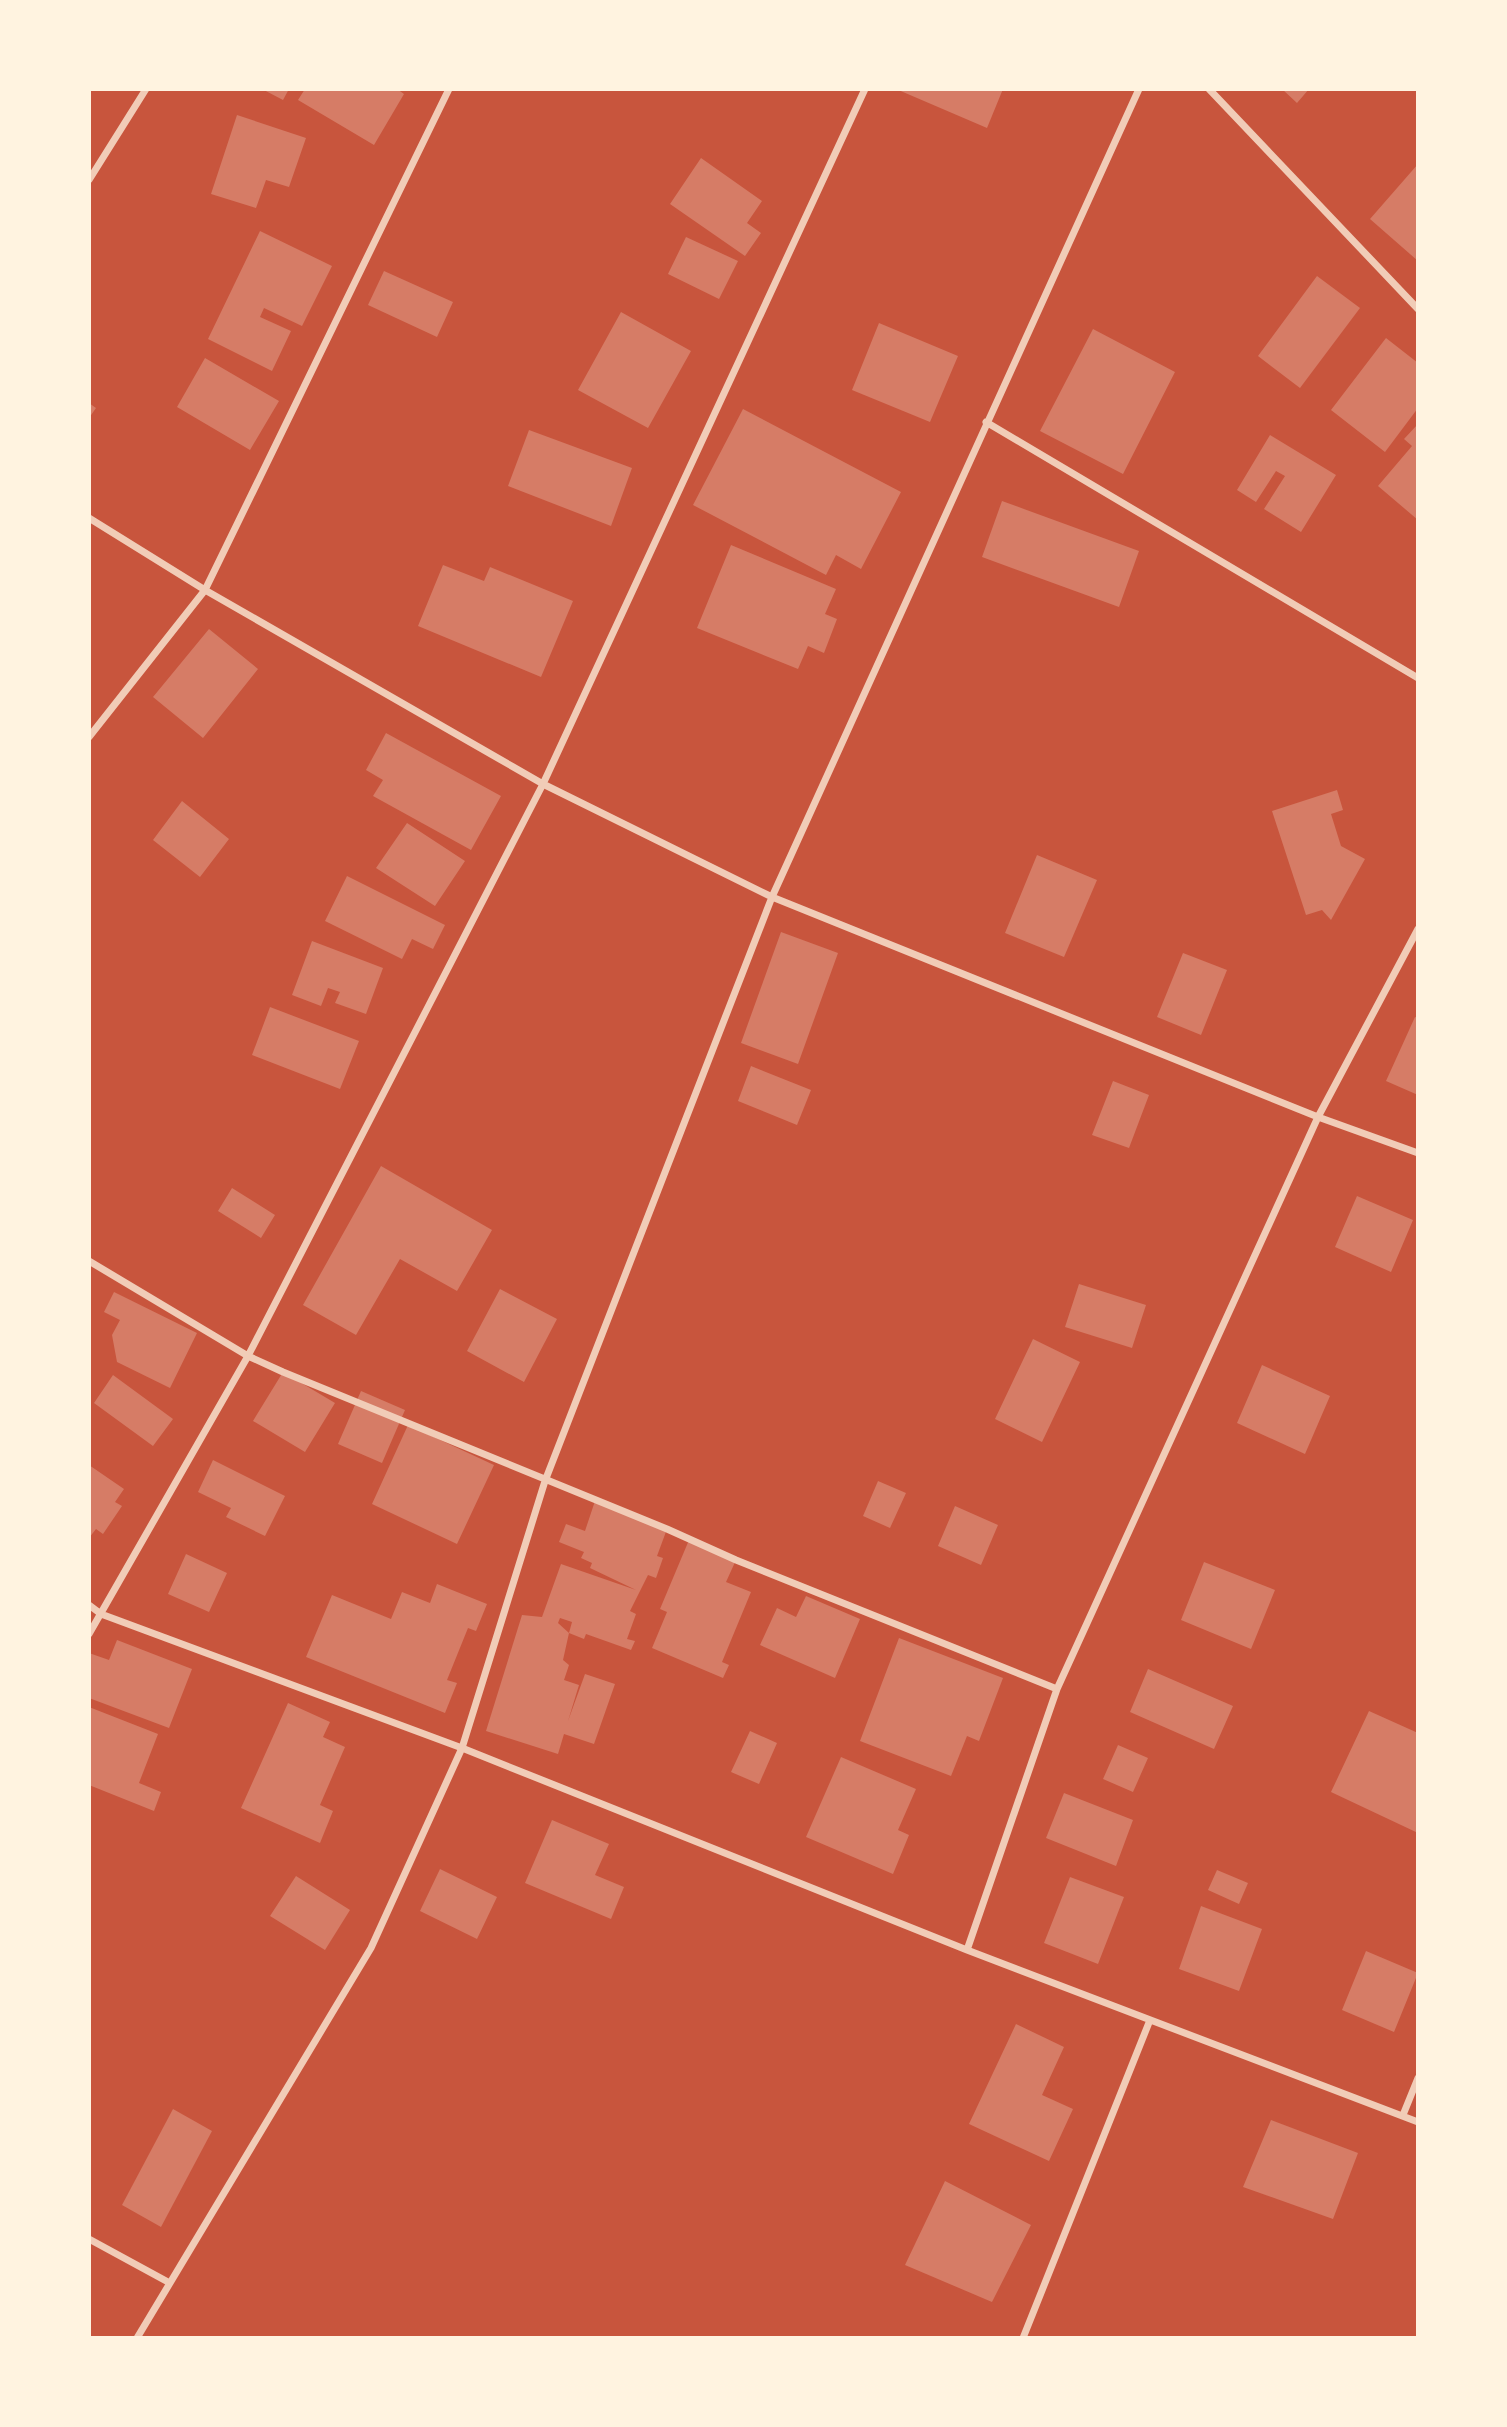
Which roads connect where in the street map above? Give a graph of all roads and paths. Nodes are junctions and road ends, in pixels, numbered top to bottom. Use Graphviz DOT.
graph roads {
  1 [pos="146,89"];
  2 [pos="449,89"];
  3 [pos="864,89"];
  4 [pos="1139,89"];
  5 [pos="1209,89"];
  6 [pos="89,180"];
  7 [pos="1418,309"];
  8 [pos="986,422"];
  9 [pos="89,518"];
  10 [pos="205,590"];
  11 [pos="1418,678"];
  12 [pos="89,737"];
  13 [pos="543,784"];
  14 [pos="772,897"];
  15 [pos="1418,929"];
  16 [pos="1318,1117"];
  17 [pos="1418,1153"];
  18 [pos="89,1261"];
  19 [pos="248,1356"];
  20 [pos="545,1481"];
  21 [pos="89,1605"];
  22 [pos="101,1614"];
  23 [pos="89,1634"];
  24 [pos="1057,1689"];
  25 [pos="462,1748"];
  26 [pos="967,1950"];
  27 [pos="1150,2020"];
  28 [pos="1418,2078"];
  29 [pos="1402,2115"];
  30 [pos="1418,2122"];
  31 [pos="89,2239"];
  32 [pos="168,2282"];
  33 [pos="137,2338"];
  34 [pos="1023,2338"];
  1 -- 6 [label="street"];
  2 -- 10 [label="street"];
  3 -- 13 [label="street"];
  4 -- 8 [label="street"];
  5 -- 7 [label="street"];
  8 -- 11 [label="street"];
  8 -- 14 [label="street"];
  9 -- 10 [label="street"];
  10 -- 12 [label="street"];
  10 -- 13 [label="street"];
  13 -- 14 [label="street"];
  13 -- 19 [label="street"];
  14 -- 16 [label="street"];
  14 -- 20 [label="street"];
  15 -- 16 [label="street"];
  16 -- 17 [label="street"];
  16 -- 24 [label="street"];
  18 -- 19 [label="street"];
  19 -- 20 [label="street"];
  19 -- 22 [label="street"];
  20 -- 24 [label="street"];
  20 -- 25 [label="street"];
  21 -- 22 [label="street"];
  22 -- 23 [label="street"];
  22 -- 25 [label="street"];
  24 -- 26 [label="street"];
  25 -- 26 [label="street"];
  25 -- 32 [label="street"];
  26 -- 27 [label="street"];
  27 -- 29 [label="street"];
  27 -- 34 [label="street"];
  28 -- 29 [label="street"];
  29 -- 30 [label="street"];
  31 -- 32 [label="street"];
  32 -- 33 [label="street"];
}
